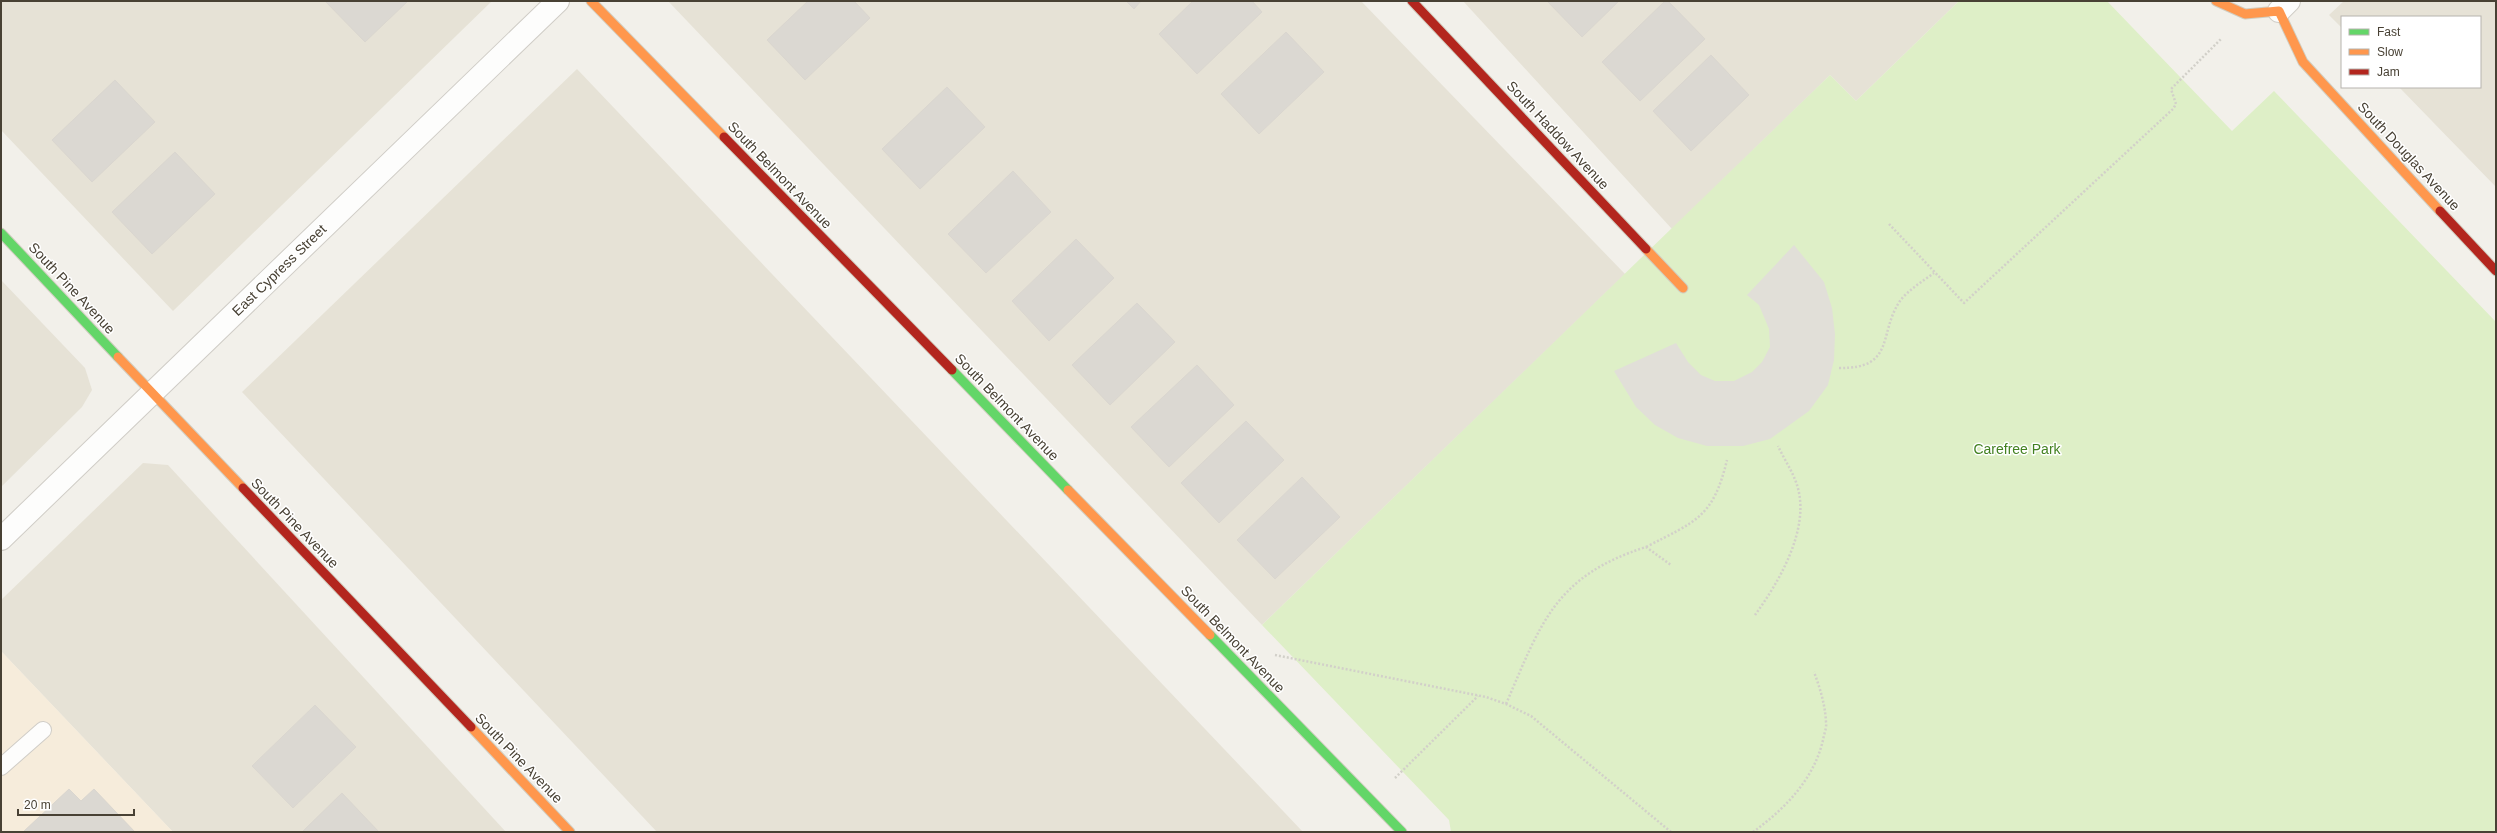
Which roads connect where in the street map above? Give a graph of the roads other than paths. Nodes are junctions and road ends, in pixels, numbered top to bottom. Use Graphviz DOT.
graph roads {
  1 [pos="558,1"];
  2 [pos="591,1"];
  3 [pos="1412,1"];
  4 [pos="2216,1"];
  5 [pos="2284,6"];
  6 [pos="1,233"];
  7 [pos="2496,270"];
  8 [pos="1683,288"];
  9 [pos="152,393"];
  10 [pos="1,539"];
  11 [pos="43,730"];
  12 [pos="1,767"];
  13 [pos="570,832"];
  14 [pos="1402,832"];
  1 -- 9 [label="street, East Cypress Street"];
  2 -- 14 [label="street, South Belmont Avenue"];
  3 -- 8 [label="street, South Haddow Avenue"];
  4 -- 5 [label="street, South Douglas Avenue"];
  5 -- 7 [label="street, South Douglas Avenue"];
  6 -- 9 [label="street, South Pine Avenue"];
  9 -- 10 [label="street, East Cypress Street"];
  9 -- 13 [label="street, South Pine Avenue"];
  11 -- 12 [label="lane"];
}
